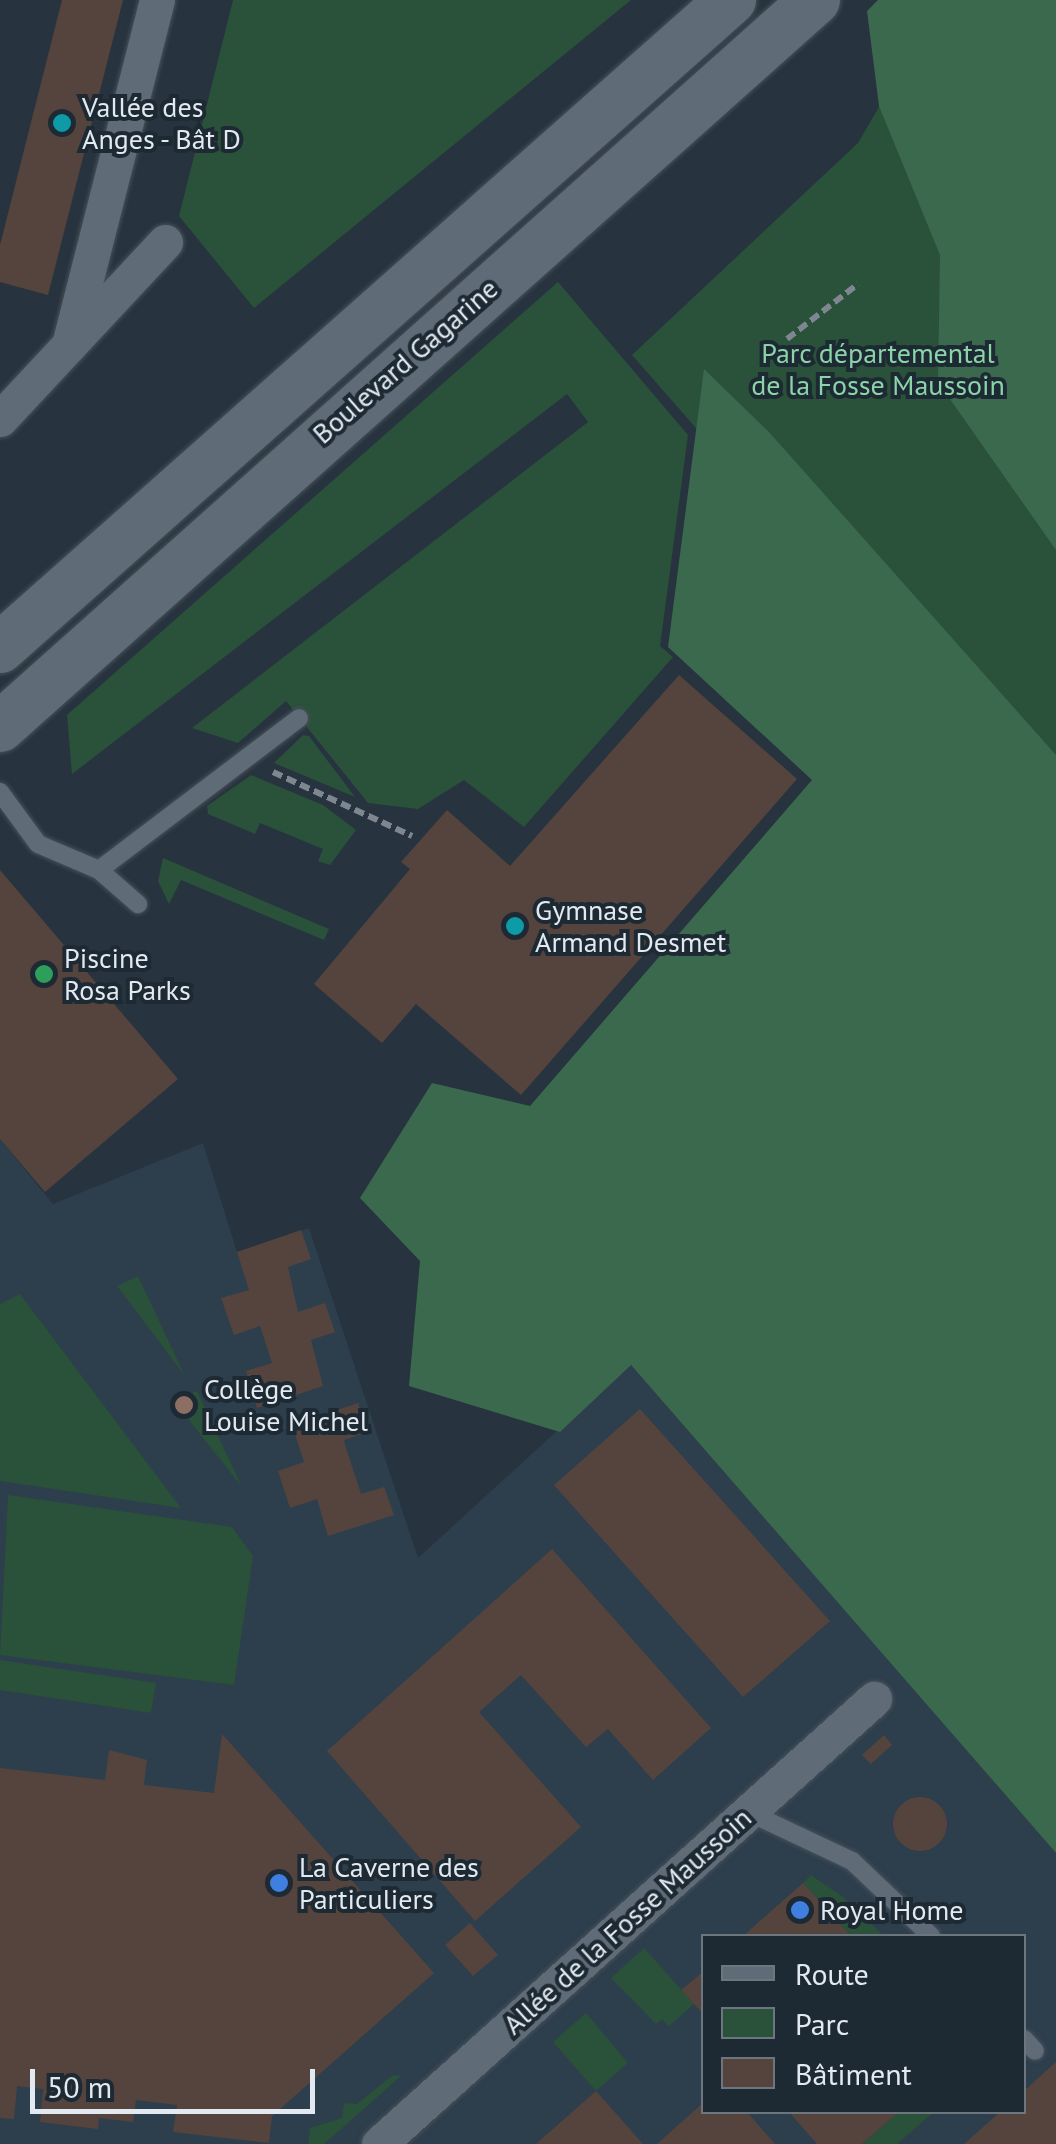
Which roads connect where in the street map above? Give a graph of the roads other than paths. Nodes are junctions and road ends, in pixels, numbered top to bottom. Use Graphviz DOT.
graph roads {
  1 [pos="157,0"];
  2 [pos="731,0"];
  3 [pos="815,0"];
  4 [pos="165,242"];
  5 [pos="69,345"];
  6 [pos="0,418"];
  7 [pos="0,648"];
  8 [pos="299,718"];
  9 [pos="0,727"];
  10 [pos="0,792"];
  11 [pos="99,870"];
  12 [pos="138,904"];
  13 [pos="874,1699"];
  14 [pos="748,1812"];
  15 [pos="929,1934"];
  16 [pos="380,2144"];
  1 -- 5 [label="street"];
  2 -- 7 [label="main road, Boulevard Gagarine"];
  3 -- 9 [label="main road, Boulevard Gagarine"];
  4 -- 5 [label="street"];
  5 -- 6 [label="street"];
  8 -- 11 [label="lane"];
  10 -- 11 [label="lane"];
  11 -- 12 [label="lane"];
  13 -- 14 [label="street, Allée de la Fosse Maussoin"];
  14 -- 15 [label="lane"];
  14 -- 16 [label="street, Allée de la Fosse Maussoin"];
}
